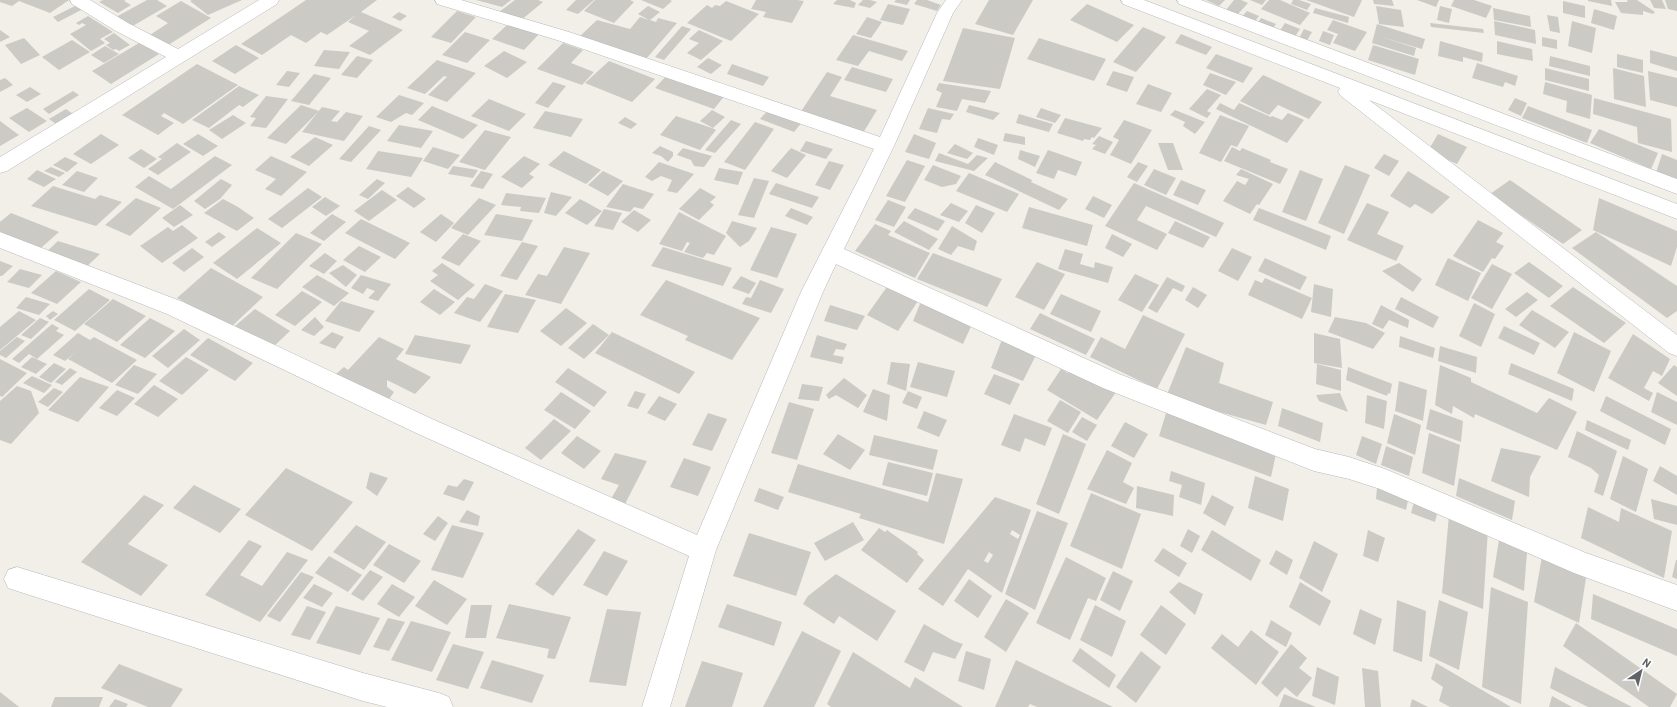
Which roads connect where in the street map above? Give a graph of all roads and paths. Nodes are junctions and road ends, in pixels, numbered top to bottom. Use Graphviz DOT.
graph roads {
  1 [pos="78,0"];
  2 [pos="271,0"];
  3 [pos="443,0"];
  4 [pos="954,0"];
  5 [pos="1129,0"];
  6 [pos="1193,1"];
  7 [pos="180,57"];
  8 [pos="1329,78"];
  9 [pos="885,146"];
  10 [pos="0,166"];
  11 [pos="1677,187"];
  12 [pos="1677,212"];
  13 [pos="0,240"];
  14 [pos="832,253"];
  15 [pos="1677,347"];
  16 [pos="703,550"];
  17 [pos="16,580"];
  18 [pos="1677,598"];
  19 [pos="439,707"];
  20 [pos="656,707"];
  1 -- 7 [label="street"];
  2 -- 7 [label="street"];
  3 -- 9 [label="street"];
  4 -- 9 [label="street"];
  5 -- 8 [label="street"];
  6 -- 11 [label="street"];
  7 -- 10 [label="street"];
  8 -- 12 [label="street"];
  8 -- 15 [label="street"];
  9 -- 14 [label="street"];
  13 -- 16 [label="street"];
  14 -- 16 [label="street"];
  14 -- 18 [label="street"];
  16 -- 20 [label="street"];
  17 -- 19 [label="street"];
}
